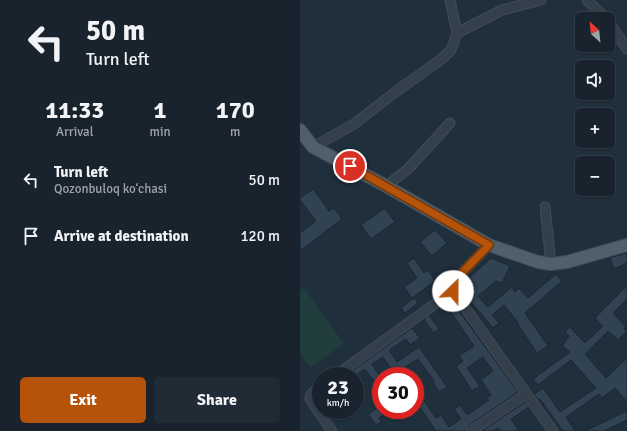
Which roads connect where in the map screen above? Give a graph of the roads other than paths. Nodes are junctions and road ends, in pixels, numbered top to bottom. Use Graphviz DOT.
graph roads {
  1 [pos="450,0"];
  2 [pos="541,0"];
  3 [pos="587,0"];
  4 [pos="599,12"];
  5 [pos="615,31"];
  6 [pos="457,33"];
  7 [pos="627,49"];
  8 [pos="450,123"];
  9 [pos="300,130"];
  10 [pos="313,147"];
  11 [pos="386,186"];
  12 [pos="545,206"];
  13 [pos="489,245"];
  14 [pos="627,245"];
  15 [pos="551,264"];
  16 [pos="453,291"];
  17 [pos="347,367"];
  18 [pos="312,393"];
  19 [pos="526,394"];
  20 [pos="312,402"];
  21 [pos="324,419"];
  22 [pos="332,431"];
  23 [pos="471,431"];
  24 [pos="554,431"];
  1 -- 6 [label="street"];
  2 -- 6 [label="street"];
  3 -- 4 [label="street"];
  5 -- 7 [label="street"];
  6 -- 10 [label="street"];
  8 -- 11 [label="street"];
  9 -- 10 [label="main road"];
  10 -- 11 [label="main road"];
  11 -- 13 [label="main road"];
  12 -- 15 [label="street"];
  13 -- 15 [label="main road"];
  13 -- 16 [label="street"];
  14 -- 15 [label="main road"];
  16 -- 17 [label="street"];
  16 -- 19 [label="street"];
  18 -- 20 [label="street"];
  19 -- 23 [label="street"];
  19 -- 24 [label="street"];
  21 -- 22 [label="street"];
}
